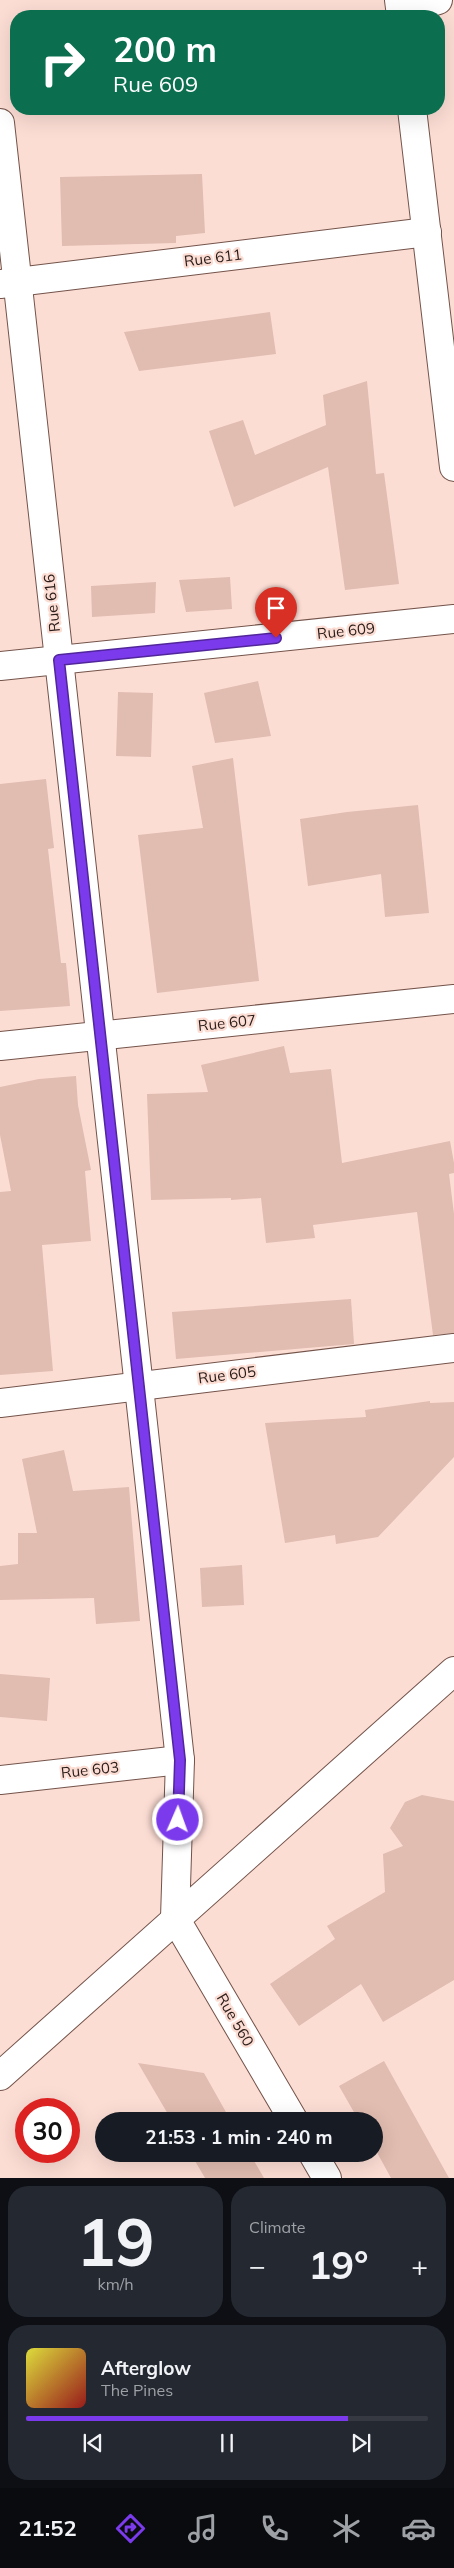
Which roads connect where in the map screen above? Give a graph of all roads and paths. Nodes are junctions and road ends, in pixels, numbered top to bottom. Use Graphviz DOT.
graph roads {
  1 [pos="438,0"];
  2 [pos="400,9"];
  3 [pos="413,115"];
  4 [pos="0,123"];
  5 [pos="427,232"];
  6 [pos="9,283"];
  7 [pos="454,467"];
  8 [pos="454,619"];
  9 [pos="59,660"];
  10 [pos="0,666"];
  11 [pos="454,999"];
  12 [pos="100,1036"];
  13 [pos="0,1046"];
  14 [pos="454,1348"];
  15 [pos="138,1386"];
  16 [pos="0,1403"];
  17 [pos="454,1671"];
  18 [pos="180,1760"];
  19 [pos="0,1780"];
  20 [pos="175,1918"];
  21 [pos="0,2076"];
  22 [pos="289,2112"];
  23 [pos="318,2162"];
  24 [pos="327,2178"];
  1 -- 2 [label="street"];
  3 -- 5 [label="street"];
  4 -- 6 [label="street, Rue 616"];
  5 -- 6 [label="street, Rue 611"];
  5 -- 7 [label="street"];
  6 -- 9 [label="street, Rue 616"];
  8 -- 9 [label="street, Rue 609"];
  9 -- 10 [label="street, Rue 609"];
  9 -- 12 [label="street, Rue 616"];
  11 -- 12 [label="street, Rue 607"];
  12 -- 13 [label="street, Rue 607"];
  12 -- 15 [label="street, Rue 616"];
  14 -- 15 [label="street, Rue 605"];
  15 -- 16 [label="street, Rue 605"];
  15 -- 18 [label="street, Rue 616"];
  17 -- 20 [label="street"];
  18 -- 19 [label="street, Rue 603"];
  18 -- 20 [label="street, Rue 616"];
  20 -- 21 [label="street"];
  20 -- 22 [label="street, Rue 560"];
  23 -- 24 [label="street"];
}
